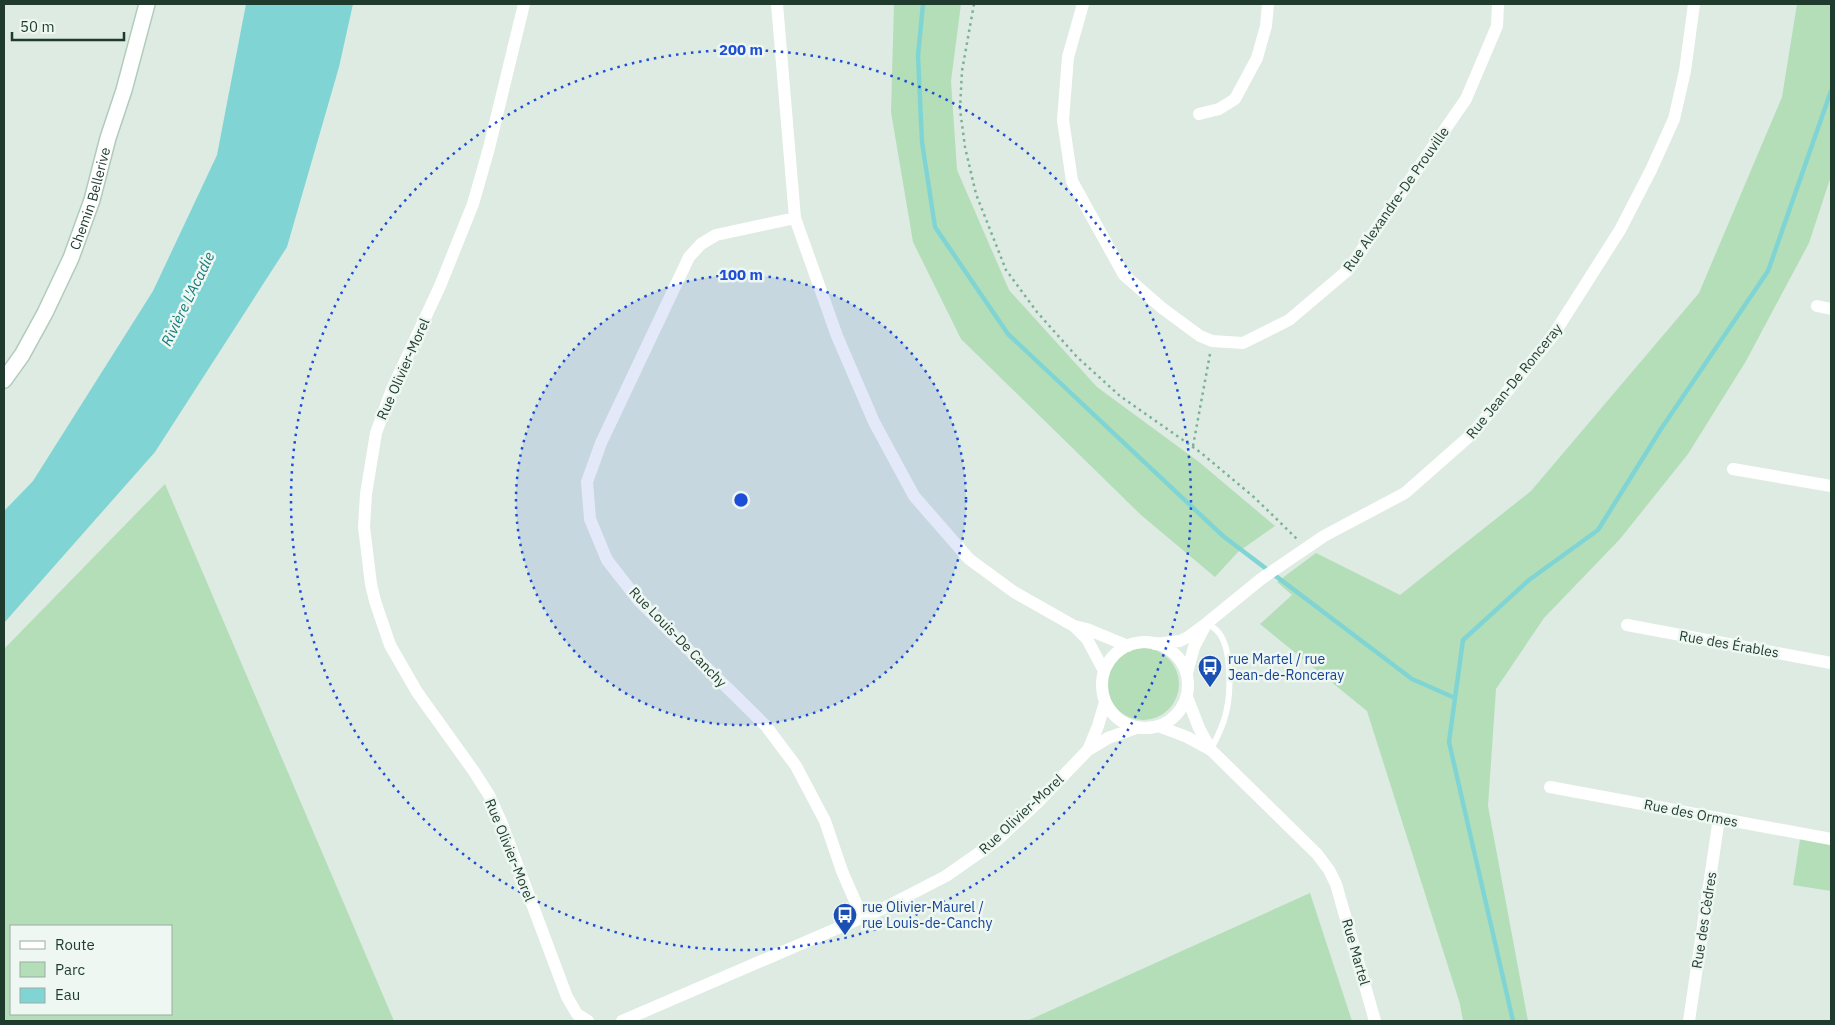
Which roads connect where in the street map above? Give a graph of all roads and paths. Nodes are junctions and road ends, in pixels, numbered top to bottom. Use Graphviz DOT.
graph roads {
  1 [pos="147,4"];
  2 [pos="524,4"];
  3 [pos="777,4"];
  4 [pos="974,4"];
  5 [pos="1083,4"];
  6 [pos="1268,4"];
  7 [pos="1498,4"];
  8 [pos="1694,4"];
  9 [pos="1199,114"];
  10 [pos="796,218"];
  11 [pos="1818,306"];
  12 [pos="1831,309"];
  13 [pos="1212,341"];
  14 [pos="4,380"];
  15 [pos="1193,446"];
  16 [pos="1734,469"];
  17 [pos="1831,486"];
  18 [pos="1306,549"];
  19 [pos="1207,624"];
  20 [pos="1627,625"];
  21 [pos="1074,626"];
  22 [pos="1155,644"];
  23 [pos="1128,646"];
  24 [pos="1831,663"];
  25 [pos="1104,671"];
  26 [pos="1187,674"];
  27 [pos="1187,697"];
  28 [pos="1105,702"];
  29 [pos="1158,726"];
  30 [pos="1136,728"];
  31 [pos="1088,750"];
  32 [pos="1211,750"];
  33 [pos="1550,787"];
  34 [pos="1719,818"];
  35 [pos="1831,839"];
  36 [pos="862,917"];
  37 [pos="588,1021"];
  38 [pos="622,1021"];
  39 [pos="1375,1021"];
  40 [pos="1689,1021"];
  1 -- 14 [label="main road, Chemin Bellerive"];
  2 -- 37 [label="street, Rue Olivier-Morel"];
  3 -- 10 [label="street"];
  4 -- 15 [label="path"];
  5 -- 13 [label="street, Rue Alexandre-De Prouville"];
  6 -- 9 [label="street"];
  7 -- 13 [label="street, Rue Alexandre-De Prouville"];
  8 -- 18 [label="street, Rue Jean-De Ronceray"];
  10 -- 21 [label="street"];
  10 -- 36 [label="street, Rue Louis-De Canchy"];
  11 -- 12 [label="street"];
  13 -- 15 [label="path"];
  15 -- 18 [label="path"];
  16 -- 17 [label="street"];
  18 -- 19 [label="street, Rue Jean-De Ronceray"];
  19 -- 22 [label="street, Rue Jean-De Ronceray"];
  19 -- 26 [label="street, Rue Jean-De Ronceray"];
  19 -- 32 [label="lane"];
  20 -- 24 [label="street, Rue des Érables"];
  21 -- 23 [label="street"];
  21 -- 25 [label="street"];
  22 -- 23 [label="street"];
  22 -- 26 [label="street"];
  23 -- 25 [label="street"];
  25 -- 28 [label="street"];
  26 -- 27 [label="street"];
  27 -- 29 [label="street"];
  27 -- 32 [label="street"];
  28 -- 30 [label="street"];
  28 -- 31 [label="street, Rue Olivier-Morel"];
  29 -- 30 [label="street"];
  29 -- 32 [label="street"];
  30 -- 31 [label="street, Rue Olivier-Morel"];
  31 -- 36 [label="street, Rue Olivier-Morel"];
  32 -- 39 [label="street, Rue Martel"];
  33 -- 34 [label="street, Rue des Ormes"];
  34 -- 35 [label="street, Rue des Ormes"];
  34 -- 40 [label="street, Rue des Cèdres"];
  36 -- 38 [label="street, Rue Olivier-Morel"];
}
